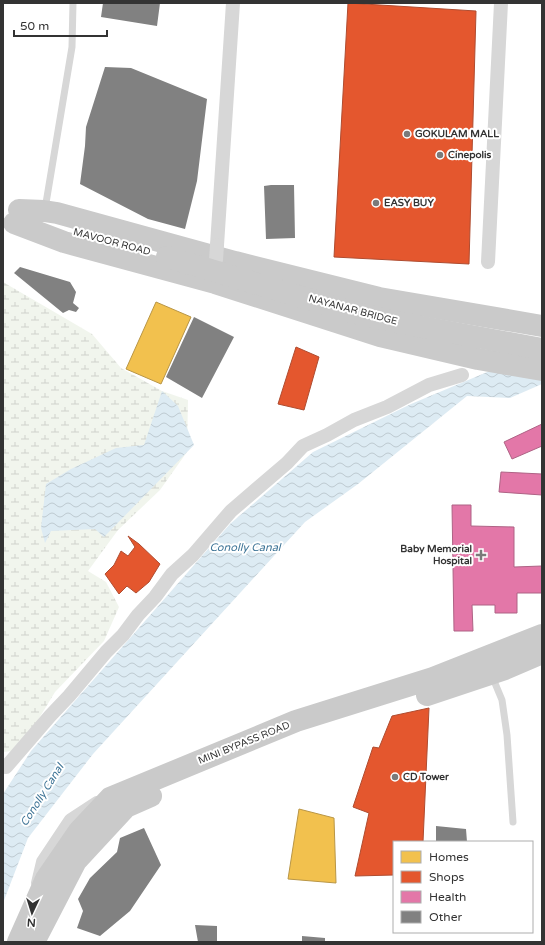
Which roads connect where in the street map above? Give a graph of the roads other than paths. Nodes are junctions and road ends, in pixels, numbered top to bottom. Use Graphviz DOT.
graph roads {
  1 [pos="74,3"];
  2 [pos="233,3"];
  3 [pos="501,3"];
  4 [pos="10,214"];
  5 [pos="50,219"];
  6 [pos="167,257"];
  7 [pos="488,262"];
  8 [pos="216,263"];
  9 [pos="451,310"];
  10 [pos="542,326"];
  11 [pos="542,349"];
  12 [pos="437,350"];
  13 [pos="542,370"];
  14 [pos="462,375"];
  15 [pos="542,635"];
  16 [pos="542,653"];
  17 [pos="500,664"];
  18 [pos="4,768"];
  19 [pos="171,780"];
  20 [pos="513,822"];
  21 [pos="18,942"];
  22 [pos="34,942"];
  1 -- 5 [label="lane"];
  2 -- 8 [label="street, bridge"];
  3 -- 7 [label="street"];
  4 -- 5 [label="main road"];
  4 -- 12 [label="main road"];
  5 -- 6 [label="main road, MAVOOR ROAD"];
  5 -- 9 [label="main road"];
  6 -- 11 [label="main road, NAYANAR BRIDGE, bridge"];
  9 -- 10 [label="main road"];
  9 -- 12 [label="main road"];
  12 -- 13 [label="main road"];
  14 -- 18 [label="street"];
  15 -- 17 [label="main road, MINI BYPASS ROAD"];
  16 -- 17 [label="main road, MINI BYPASS ROAD"];
  17 -- 19 [label="main road, MINI BYPASS ROAD"];
  17 -- 20 [label="lane"];
  19 -- 21 [label="main road, MINI BYPASS ROAD"];
  19 -- 22 [label="main road, MINI BYPASS ROAD"];
}
